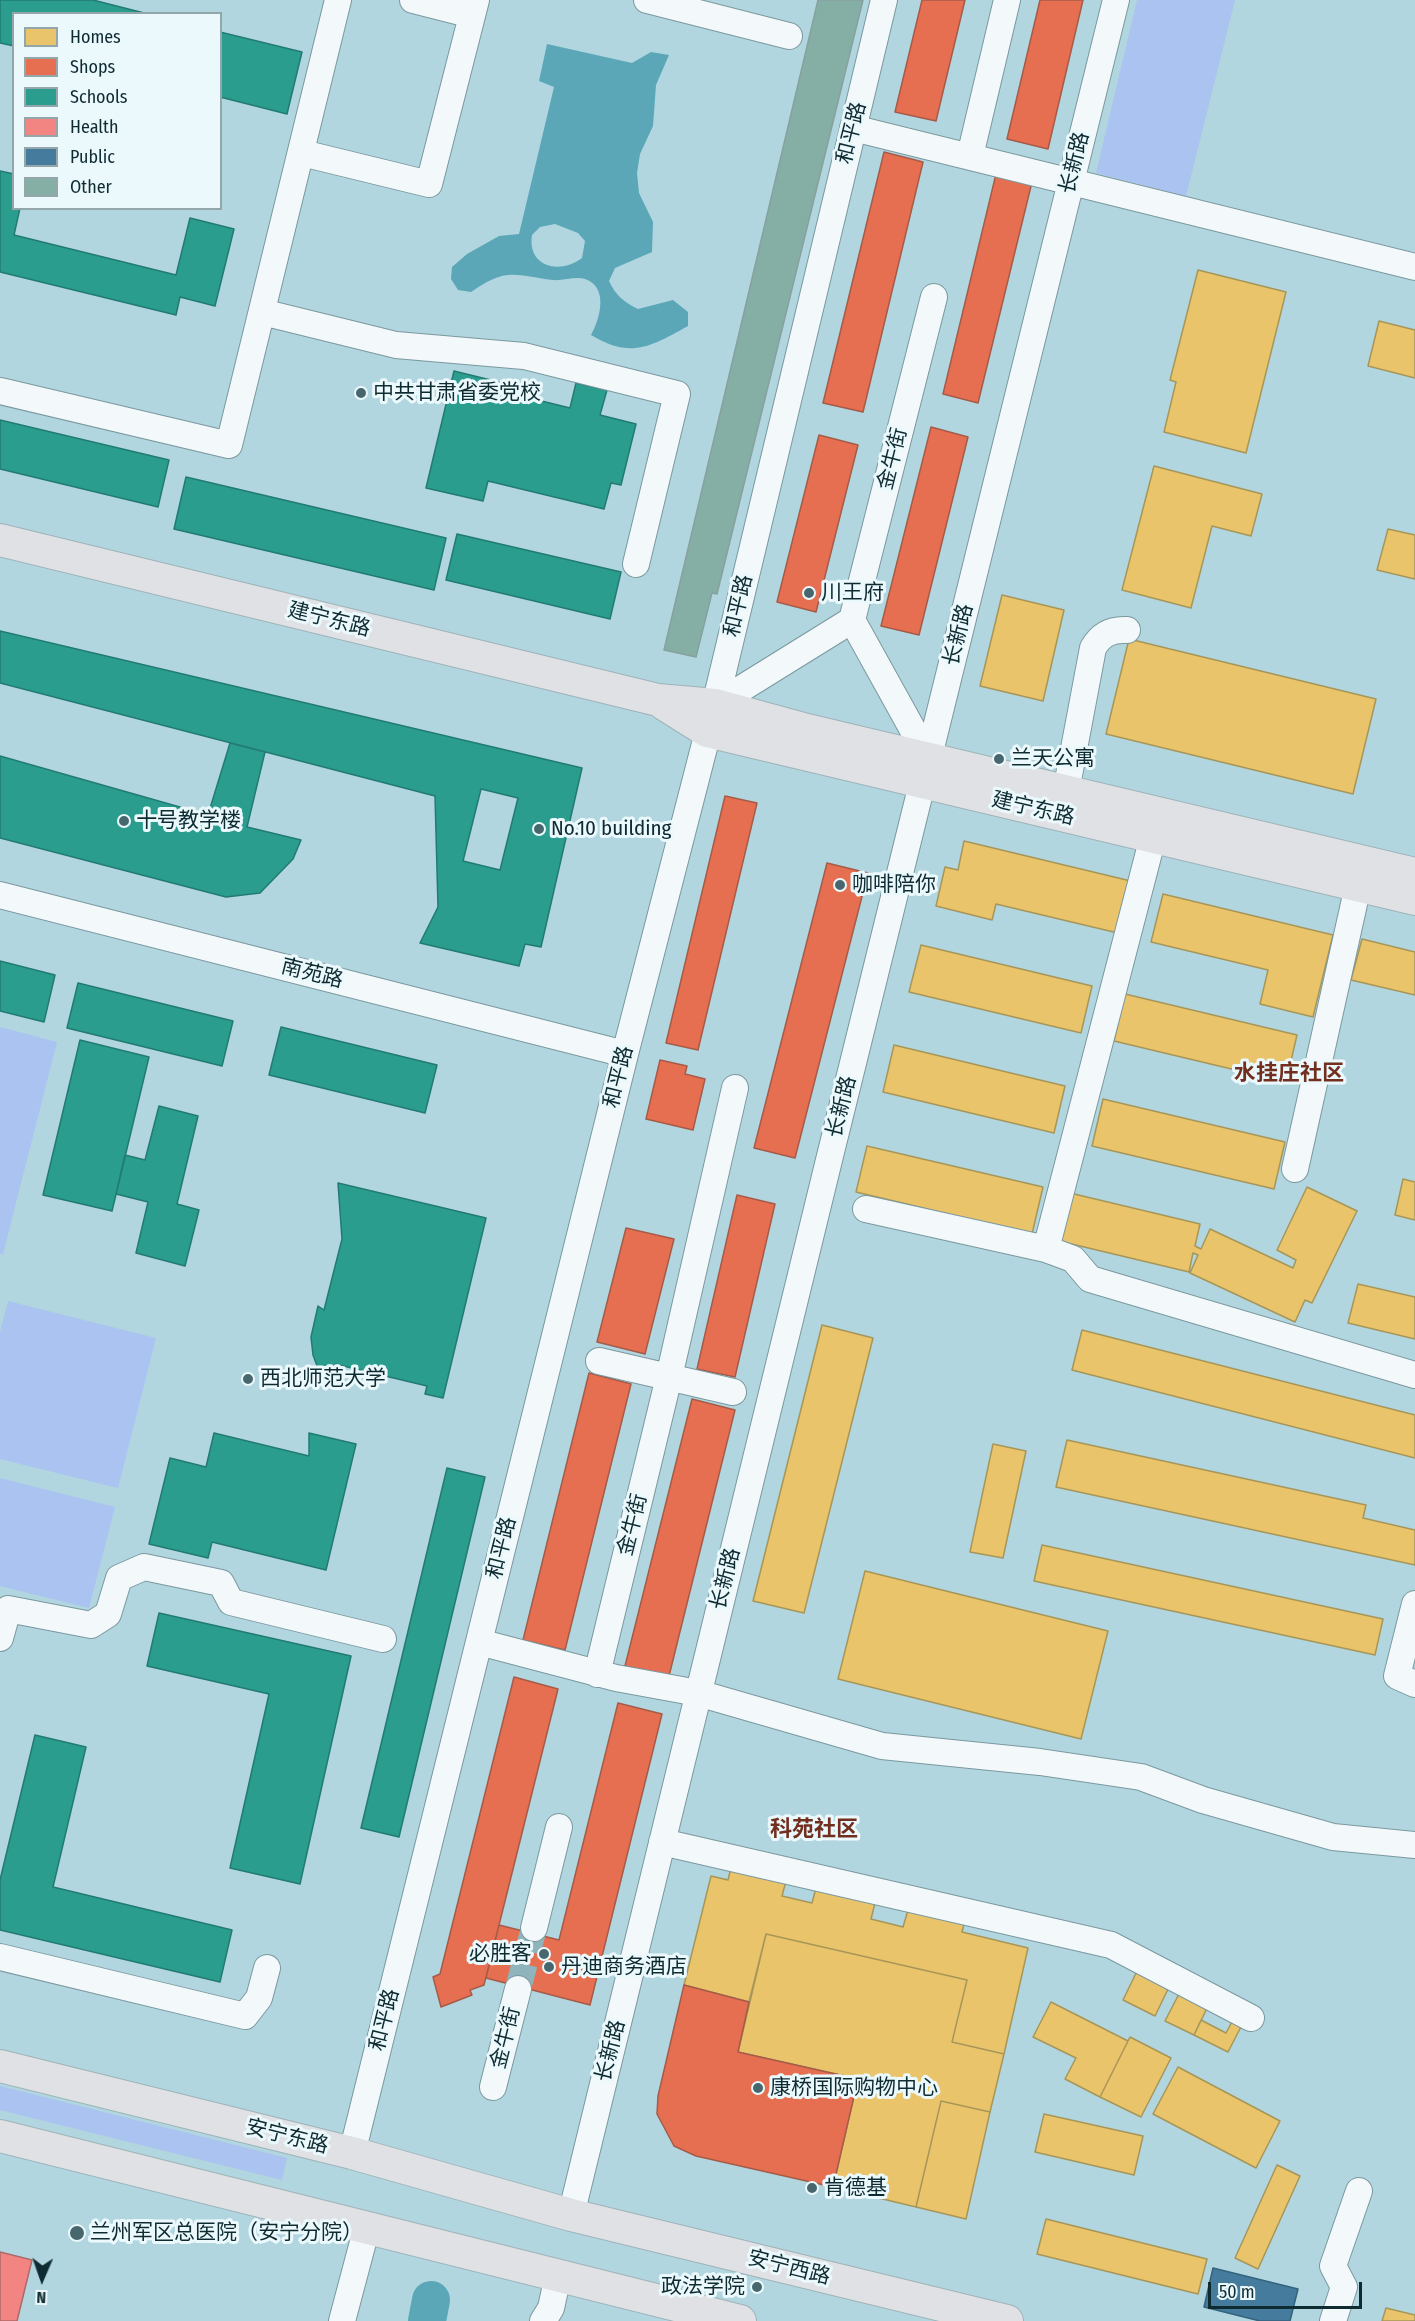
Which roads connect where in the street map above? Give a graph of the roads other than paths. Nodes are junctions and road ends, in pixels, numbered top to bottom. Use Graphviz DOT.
graph roads {
  1 [pos="339,0"];
  2 [pos="413,0"];
  3 [pos="647,0"];
  4 [pos="884,0"];
  5 [pos="1007,0"];
  6 [pos="1116,0"];
  7 [pos="474,8"];
  8 [pos="789,36"];
  9 [pos="853,128"];
  10 [pos="302,153"];
  11 [pos="970,156"];
  12 [pos="1071,181"];
  13 [pos="1415,267"];
  14 [pos="934,297"];
  15 [pos="262,312"];
  16 [pos="0,391"];
  17 [pos="0,540"];
  18 [pos="636,564"];
  19 [pos="852,620"];
  20 [pos="1127,630"];
  21 [pos="711,718"];
  22 [pos="926,771"];
  23 [pos="1066,791"];
  24 [pos="1154,837"];
  25 [pos="1415,874"];
  26 [pos="1358,886"];
  27 [pos="0,895"];
  28 [pos="1415,899"];
  29 [pos="625,1054"];
  30 [pos="735,1088"];
  31 [pos="1295,1169"];
  32 [pos="866,1209"];
  33 [pos="1046,1249"];
  34 [pos="599,1361"];
  35 [pos="1415,1375"];
  36 [pos="669,1377"];
  37 [pos="733,1392"];
  38 [pos="1415,1604"];
  39 [pos="0,1638"];
  40 [pos="383,1639"];
  41 [pos="479,1642"];
  42 [pos="597,1674"];
  43 [pos="1415,1684"];
  44 [pos="698,1693"];
  45 [pos="559,1827"];
  46 [pos="662,1842"];
  47 [pos="1415,1845"];
  48 [pos="534,1928"];
  49 [pos="0,1957"];
  50 [pos="267,1968"];
  51 [pos="518,1989"];
  52 [pos="1251,2018"];
  53 [pos="0,2066"];
  54 [pos="494,2087"];
  55 [pos="0,2136"];
  56 [pos="352,2153"];
  57 [pos="1359,2191"];
  58 [pos="572,2215"];
  59 [pos="367,2228"];
  60 [pos="558,2276"];
  61 [pos="342,2321"];
  62 [pos="543,2321"];
  63 [pos="740,2321"];
  64 [pos="1007,2321"];
  65 [pos="1333,2321"];
  1 -- 10 [label="street"];
  2 -- 7 [label="street"];
  3 -- 8 [label="street"];
  4 -- 9 [label="street, 和平路"];
  5 -- 11 [label="street"];
  6 -- 12 [label="street, 长新路"];
  7 -- 10 [label="street"];
  9 -- 11 [label="street"];
  9 -- 21 [label="street, 和平路"];
  10 -- 15 [label="street"];
  11 -- 12 [label="street"];
  12 -- 13 [label="street"];
  12 -- 22 [label="street, 长新路"];
  14 -- 19 [label="street, 金牛街"];
  15 -- 16 [label="street"];
  15 -- 18 [label="street"];
  17 -- 21 [label="main road, 建宁东路"];
  19 -- 21 [label="street"];
  19 -- 22 [label="street"];
  20 -- 23 [label="street"];
  21 -- 22 [label="main road, 建宁东路"];
  21 -- 29 [label="street, 和平路"];
  22 -- 23 [label="main road, 建宁东路"];
  22 -- 24 [label="main road, 建宁东路"];
  22 -- 44 [label="street, 长新路"];
  23 -- 25 [label="main road, 建宁东路"];
  24 -- 26 [label="main road, 建宁东路"];
  24 -- 33 [label="street"];
  26 -- 28 [label="main road, 建宁东路"];
  26 -- 31 [label="street"];
  27 -- 29 [label="street, 南苑路"];
  29 -- 41 [label="street, 和平路"];
  30 -- 36 [label="street, 金牛街"];
  32 -- 33 [label="street"];
  33 -- 35 [label="street"];
  34 -- 36 [label="street"];
  36 -- 37 [label="street"];
  36 -- 42 [label="street, 金牛街"];
  38 -- 43 [label="street"];
  39 -- 40 [label="street"];
  41 -- 42 [label="street"];
  41 -- 56 [label="street, 和平路"];
  42 -- 44 [label="street"];
  44 -- 46 [label="street, 长新路"];
  44 -- 47 [label="street"];
  45 -- 48 [label="street"];
  46 -- 52 [label="street"];
  46 -- 58 [label="street, 长新路"];
  49 -- 50 [label="street"];
  51 -- 54 [label="street, 金牛街"];
  53 -- 56 [label="main road, 安宁东路"];
  55 -- 59 [label="main road"];
  56 -- 58 [label="main road, 安宁东路"];
  57 -- 65 [label="street"];
  58 -- 64 [label="main road, 安宁西路"];
  59 -- 60 [label="main road"];
  59 -- 61 [label="street"];
  60 -- 62 [label="street"];
  60 -- 63 [label="main road"];
}
